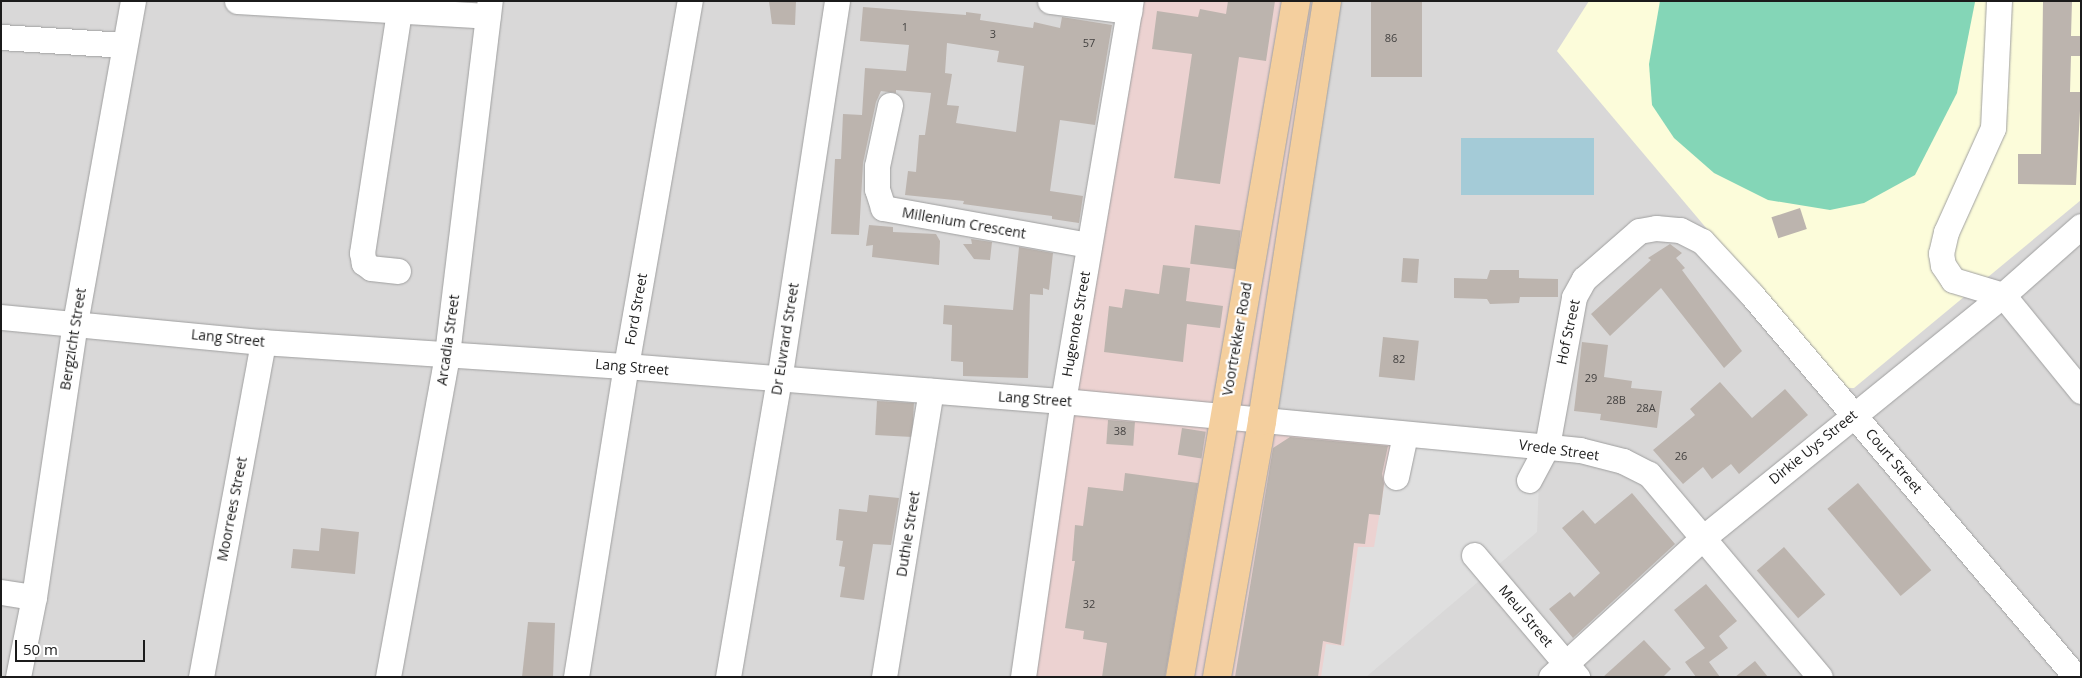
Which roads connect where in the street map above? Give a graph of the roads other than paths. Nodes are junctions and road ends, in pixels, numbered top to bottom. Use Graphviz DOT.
graph roads {
  1 [pos="132,1"];
  2 [pos="237,1"];
  3 [pos="690,1"];
  4 [pos="837,1"];
  5 [pos="1050,1"];
  6 [pos="1296,1"];
  7 [pos="1327,1"];
  8 [pos="1999,1"];
  9 [pos="1130,6"];
  10 [pos="489,9"];
  11 [pos="399,12"];
  12 [pos="1,37"];
  13 [pos="124,45"];
  14 [pos="890,105"];
  15 [pos="2081,226"];
  16 [pos="1656,228"];
  17 [pos="1089,245"];
  18 [pos="398,271"];
  19 [pos="2003,295"];
  20 [pos="1,317"];
  21 [pos="75,323"];
  22 [pos="263,342"];
  23 [pos="447,354"];
  24 [pos="626,366"];
  25 [pos="779,380"];
  26 [pos="931,391"];
  27 [pos="2081,391"];
  28 [pos="1063,401"];
  29 [pos="1854,414"];
  30 [pos="1224,416"];
  31 [pos="1262,421"];
  32 [pos="1405,435"];
  33 [pos="1547,446"];
  34 [pos="1396,477"];
  35 [pos="1529,480"];
  36 [pos="1704,537"];
  37 [pos="1474,555"];
  38 [pos="1,592"];
  39 [pos="34,598"];
  40 [pos="1565,672"];
  41 [pos="18,677"];
  42 [pos="201,677"];
  43 [pos="388,677"];
  44 [pos="576,677"];
  45 [pos="728,677"];
  46 [pos="884,677"];
  47 [pos="1023,677"];
  48 [pos="1180,677"];
  49 [pos="1218,677"];
  50 [pos="1820,677"];
  51 [pos="2076,677"];
  1 -- 13 [label="street, Bergzicht Street"];
  2 -- 11 [label="street"];
  3 -- 24 [label="street, Ford Street"];
  4 -- 25 [label="street, Dr Euvrard Street"];
  5 -- 9 [label="street"];
  6 -- 30 [label="main road, Voortrekker Road"];
  7 -- 31 [label="main road"];
  8 -- 19 [label="street"];
  9 -- 17 [label="street, Hugenote Street"];
  10 -- 11 [label="street"];
  10 -- 23 [label="street, Arcadia Street"];
  11 -- 18 [label="street"];
  12 -- 13 [label="street"];
  13 -- 21 [label="street, Bergzicht Street"];
  14 -- 17 [label="street, Millenium Crescent"];
  15 -- 19 [label="street, Dirkie Uys Street"];
  16 -- 29 [label="street, Court Street"];
  16 -- 33 [label="street, Hof Street"];
  17 -- 28 [label="street, Hugenote Street"];
  19 -- 27 [label="street"];
  19 -- 29 [label="street, Dirkie Uys Street"];
  20 -- 21 [label="street, Lang Street"];
  21 -- 22 [label="street, Lang Street"];
  21 -- 39 [label="street, Bergzicht Street"];
  22 -- 23 [label="street, Lang Street"];
  22 -- 42 [label="street, Moorrees Street"];
  23 -- 24 [label="street, Lang Street"];
  23 -- 43 [label="street, Arcadia Street"];
  24 -- 25 [label="street, Lang Street"];
  24 -- 44 [label="street, Ford Street"];
  25 -- 26 [label="street, Lang Street"];
  25 -- 45 [label="street, Dr Euvrard Street"];
  26 -- 28 [label="street, Lang Street"];
  26 -- 46 [label="street, Duthie Street"];
  28 -- 30 [label="street, Lang Street"];
  28 -- 47 [label="street, Hugenote Street"];
  29 -- 36 [label="street, Dirkie Uys Street"];
  29 -- 51 [label="street, Court Street"];
  30 -- 31 [label="street, Lang Street"];
  30 -- 48 [label="main road, Voortrekker Road"];
  31 -- 32 [label="street, Vrede Street"];
  31 -- 49 [label="main road"];
  32 -- 33 [label="street, Vrede Street"];
  32 -- 34 [label="street"];
  33 -- 35 [label="street, Hof Street"];
  33 -- 36 [label="street, Vrede Street"];
  36 -- 40 [label="street, Dirkie Uys Street"];
  36 -- 50 [label="street, Vrede Street"];
  37 -- 40 [label="street, Meul Street"];
  38 -- 39 [label="street"];
  39 -- 41 [label="street, Bergzicht Street"];
}
